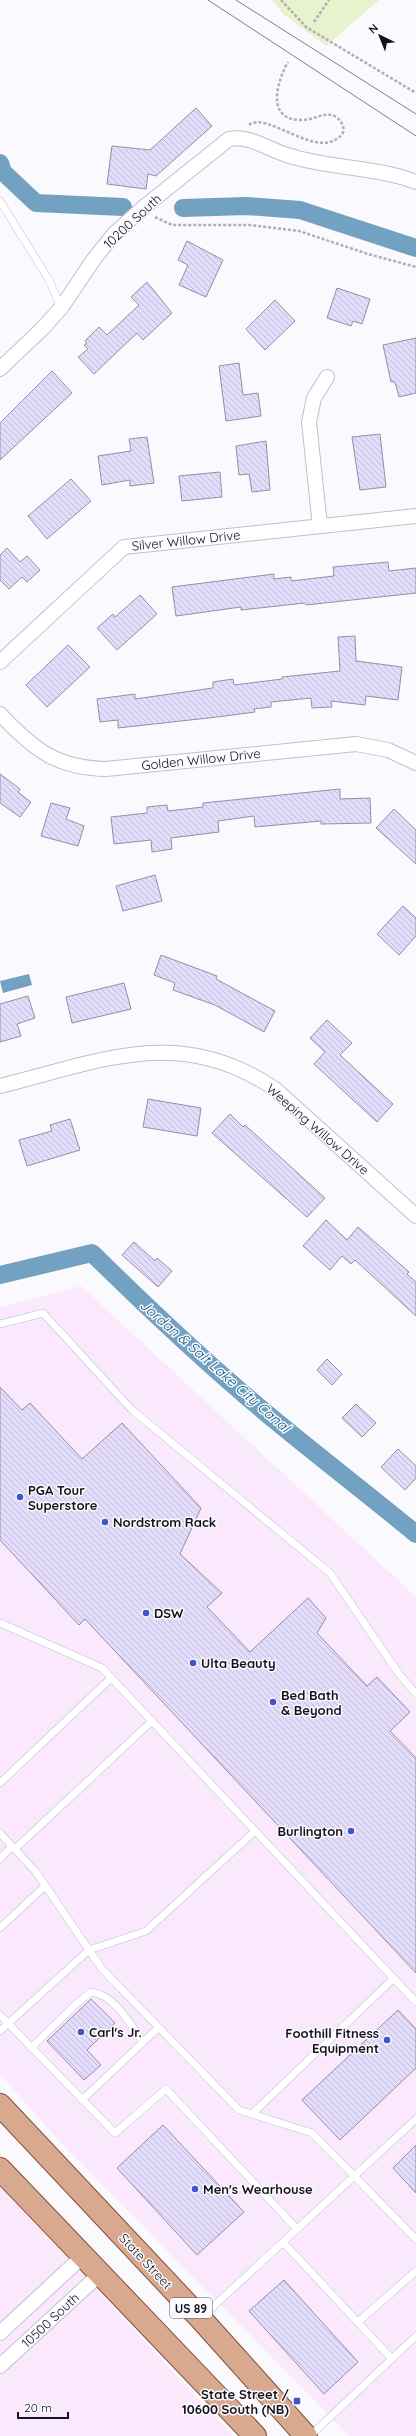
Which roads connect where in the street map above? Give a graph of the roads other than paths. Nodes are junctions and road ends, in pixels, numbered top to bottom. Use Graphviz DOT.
graph roads {
  1 [pos="416,182"];
  2 [pos="0,202"];
  3 [pos="61,308"];
  4 [pos="0,369"];
  5 [pos="327,377"];
  6 [pos="416,516"];
  7 [pos="320,526"];
  8 [pos="0,662"];
  9 [pos="0,714"];
  10 [pos="416,762"];
  11 [pos="0,1086"];
  12 [pos="416,1216"];
  13 [pos="0,1324"];
  14 [pos="0,1623"];
  15 [pos="111,1678"];
  16 [pos="416,1694"];
  17 [pos="152,1721"];
  18 [pos="0,1783"];
  19 [pos="255,1832"];
  20 [pos="0,1833"];
  21 [pos="14,1848"];
  22 [pos="0,1859"];
  23 [pos="45,1886"];
  24 [pos="1,1926"];
  25 [pos="89,1950"];
  26 [pos="394,1978"];
  27 [pos="416,2002"];
  28 [pos="0,2015"];
  29 [pos="8,2024"];
  30 [pos="158,2028"];
  31 [pos="0,2031"];
  32 [pos="143,2042"];
  33 [pos="31,2048"];
  34 [pos="82,2100"];
  35 [pos="0,2105"];
  36 [pos="252,2114"];
  37 [pos="416,2119"];
  38 [pos="0,2169"];
  39 [pos="354,2176"];
  40 [pos="297,2229"];
  41 [pos="416,2240"];
  42 [pos="283,2242"];
  43 [pos="83,2256"];
  44 [pos="416,2271"];
  45 [pos="100,2274"];
  46 [pos="201,2319"];
  47 [pos="358,2322"];
  48 [pos="0,2333"];
  49 [pos="416,2336"];
  50 [pos="392,2359"];
  51 [pos="0,2366"];
  52 [pos="255,2436"];
  53 [pos="306,2436"];
  54 [pos="310,2436"];
  1 -- 3 [label="street, 10200 South"];
  2 -- 3 [label="lane"];
  3 -- 4 [label="street, 10200 South"];
  5 -- 7 [label="street"];
  6 -- 7 [label="street, Silver Willow Drive"];
  7 -- 8 [label="street, Silver Willow Drive"];
  9 -- 10 [label="street, Golden Willow Drive"];
  11 -- 12 [label="street, Weeping Willow Drive"];
  13 -- 16 [label="lane"];
  14 -- 15 [label="lane"];
  15 -- 17 [label="lane"];
  15 -- 18 [label="lane"];
  17 -- 19 [label="lane"];
  17 -- 21 [label="lane"];
  19 -- 25 [label="lane"];
  19 -- 26 [label="lane"];
  20 -- 21 [label="lane"];
  21 -- 22 [label="lane"];
  21 -- 23 [label="lane"];
  23 -- 24 [label="lane"];
  23 -- 25 [label="lane"];
  25 -- 29 [label="lane"];
  25 -- 30 [label="lane"];
  26 -- 27 [label="lane"];
  26 -- 36 [label="lane"];
  28 -- 29 [label="lane"];
  29 -- 31 [label="lane"];
  29 -- 33 [label="lane"];
  30 -- 32 [label="lane"];
  30 -- 36 [label="lane"];
  32 -- 33 [label="lane"];
  32 -- 34 [label="lane"];
  33 -- 34 [label="lane"];
  34 -- 40 [label="lane"];
  35 -- 46 [label="main road, State Street / US 89"];
  36 -- 39 [label="lane"];
  37 -- 39 [label="lane"];
  38 -- 43 [label="main road"];
  39 -- 40 [label="lane"];
  39 -- 41 [label="lane"];
  40 -- 42 [label="lane"];
  42 -- 46 [label="lane"];
  42 -- 47 [label="lane"];
  43 -- 45 [label="main road"];
  43 -- 48 [label="street, 10500 South"];
  44 -- 47 [label="lane"];
  45 -- 51 [label="street, 10500 South"];
  45 -- 52 [label="main road"];
  46 -- 53 [label="main road, State Street / US 89"];
  47 -- 50 [label="lane"];
  49 -- 50 [label="lane"];
  50 -- 54 [label="lane"];
}
